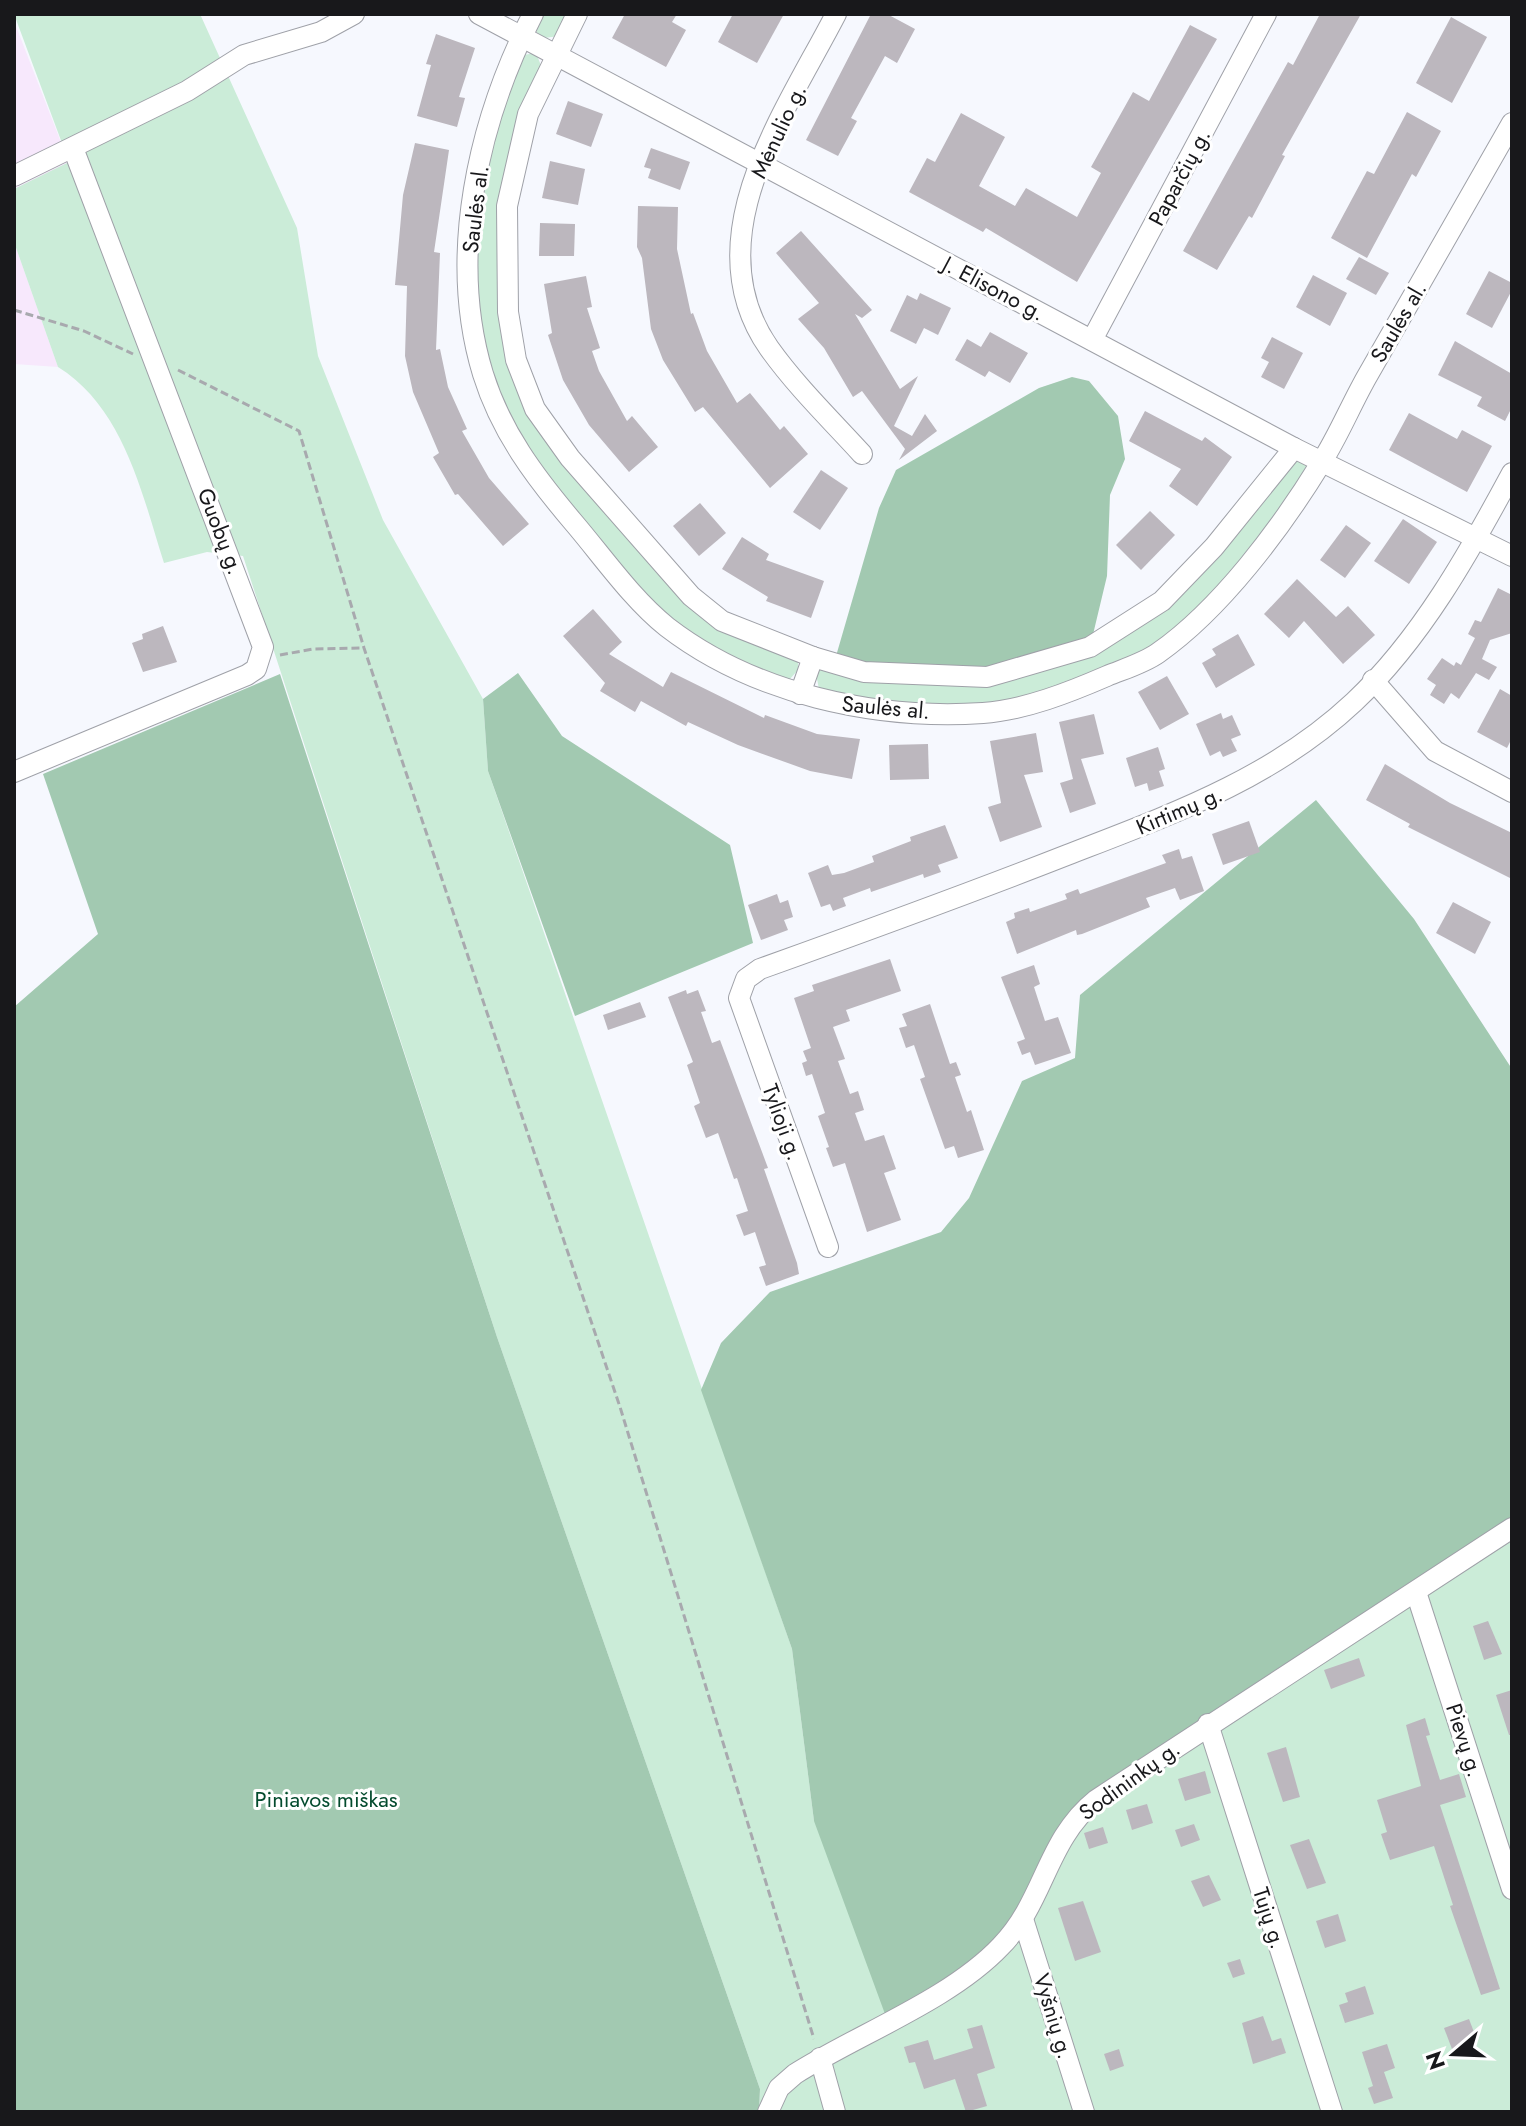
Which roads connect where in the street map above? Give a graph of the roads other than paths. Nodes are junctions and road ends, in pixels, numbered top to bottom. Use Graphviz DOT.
graph roads {
  1 [pos="354,14"];
  2 [pos="479,14"];
  3 [pos="533,14"];
  4 [pos="577,14"];
  5 [pos="836,14"];
  6 [pos="1266,14"];
  7 [pos="521,37"];
  8 [pos="556,55"];
  9 [pos="1512,123"];
  10 [pos="73,148"];
  11 [pos="759,163"];
  12 [pos="14,176"];
  13 [pos="1092,340"];
  14 [pos="1294,448"];
  15 [pos="862,454"];
  16 [pos="1322,462"];
  17 [pos="1512,473"];
  18 [pos="1477,538"];
  19 [pos="1512,556"];
  20 [pos="813,657"];
  21 [pos="1373,680"];
  22 [pos="800,694"];
  23 [pos="14,772"];
  24 [pos="1512,792"];
  25 [pos="739,998"];
  26 [pos="828,1247"];
  27 [pos="1512,1528"];
  28 [pos="1416,1592"];
  29 [pos="1208,1724"];
  30 [pos="1512,1889"];
  31 [pos="1023,1919"];
  32 [pos="820,2058"];
  33 [pos="768,2112"];
  34 [pos="835,2112"];
  35 [pos="1084,2112"];
  36 [pos="1332,2112"];
  1 -- 10 [label="street"];
  2 -- 7 [label="street, J. Elisono g."];
  3 -- 7 [label="street, Saulės al."];
  4 -- 8 [label="street, Saulės al."];
  5 -- 11 [label="street, Mėnulio g."];
  6 -- 13 [label="street, Paparčių g."];
  7 -- 8 [label="street, J. Elisono g."];
  7 -- 22 [label="street, Saulės al."];
  8 -- 11 [label="street, J. Elisono g."];
  8 -- 20 [label="street, Saulės al."];
  9 -- 16 [label="street, Saulės al."];
  10 -- 12 [label="street"];
  10 -- 23 [label="street, Guobų g."];
  11 -- 13 [label="street, J. Elisono g."];
  11 -- 15 [label="street, Mėnulio g."];
  13 -- 14 [label="street, J. Elisono g."];
  14 -- 16 [label="street, J. Elisono g."];
  14 -- 20 [label="street, Saulės al."];
  16 -- 18 [label="street, J. Elisono g."];
  16 -- 22 [label="street, Saulės al."];
  17 -- 18 [label="street, Kirtimų g."];
  18 -- 19 [label="street, J. Elisono g."];
  18 -- 21 [label="street, Kirtimų g."];
  20 -- 22 [label="street"];
  21 -- 24 [label="street"];
  21 -- 25 [label="street, Kirtimų g."];
  25 -- 26 [label="street, Tylioji g."];
  27 -- 28 [label="street, Sodininkų g."];
  28 -- 29 [label="street, Sodininkų g."];
  28 -- 30 [label="street, Pievų g."];
  29 -- 31 [label="street, Sodininkų g."];
  29 -- 36 [label="street, Tujų g."];
  31 -- 32 [label="street, Sodininkų g."];
  31 -- 35 [label="street, Vyšnių g."];
  32 -- 33 [label="street, Sodininkų g."];
  32 -- 34 [label="street"];
}
